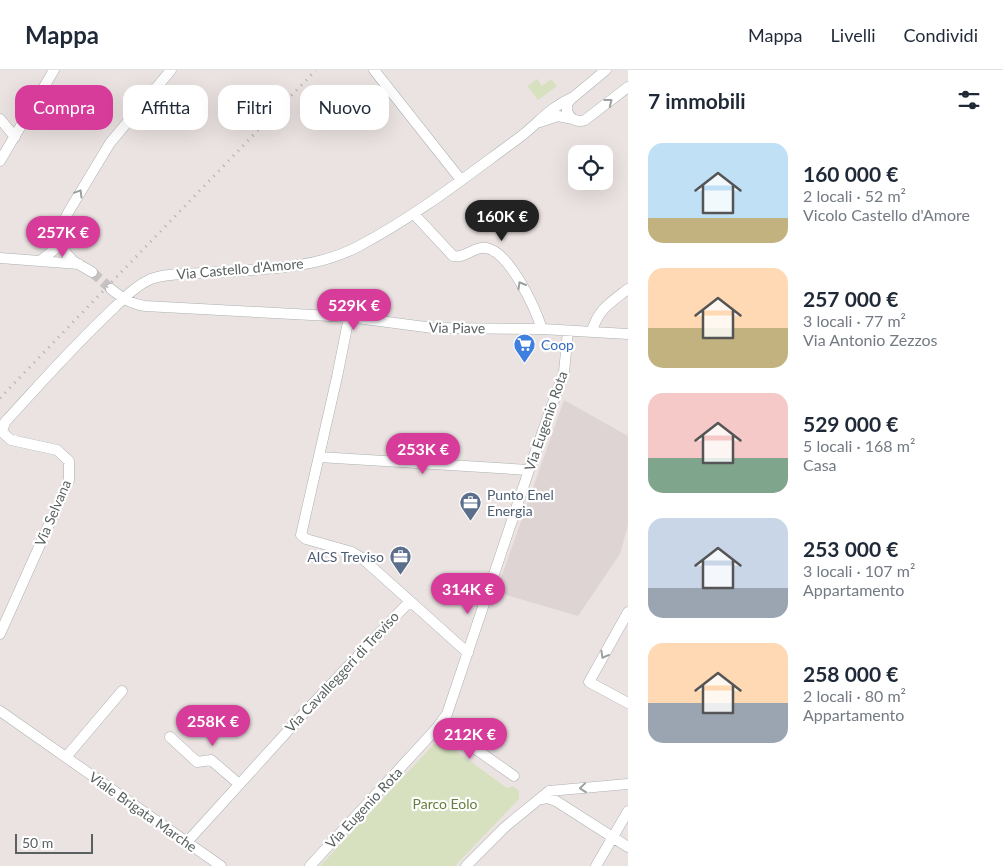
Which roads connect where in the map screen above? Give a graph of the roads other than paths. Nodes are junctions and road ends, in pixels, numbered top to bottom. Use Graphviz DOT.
graph roads {
  1 [pos="54,70"];
  2 [pos="171,70"];
  3 [pos="374,70"];
  4 [pos="606,70"];
  5 [pos="628,87"];
  6 [pos="573,97"];
  7 [pos="0,119"];
  8 [pos="573,120"];
  9 [pos="535,125"];
  10 [pos="14,137"];
  11 [pos="0,161"];
  12 [pos="461,180"];
  13 [pos="414,214"];
  14 [pos="60,235"];
  15 [pos="0,258"];
  16 [pos="40,261"];
  17 [pos="80,264"];
  18 [pos="92,272"];
  19 [pos="111,289"];
  20 [pos="628,289"];
  21 [pos="123,299"];
  22 [pos="348,317"];
  23 [pos="542,329"];
  24 [pos="568,330"];
  25 [pos="592,332"];
  26 [pos="628,334"];
  27 [pos="319,457"];
  28 [pos="529,470"];
  29 [pos="410,600"];
  30 [pos="628,612"];
  31 [pos="0,634"];
  32 [pos="468,653"];
  33 [pos="122,691"];
  34 [pos="628,703"];
  35 [pos="0,711"];
  36 [pos="440,724"];
  37 [pos="170,737"];
  38 [pos="66,757"];
  39 [pos="514,776"];
  40 [pos="239,784"];
  41 [pos="628,784"];
  42 [pos="557,796"];
  43 [pos="628,811"];
  44 [pos="613,838"];
  45 [pos="187,842"];
  46 [pos="628,847"];
  47 [pos="221,866"];
  48 [pos="310,866"];
  49 [pos="466,866"];
  50 [pos="596,866"];
  1 -- 10 [label="street"];
  14 -- 2 [label="street, one-way"];
  3 -- 12 [label="street"];
  4 -- 6 [label="street, Via Castello d'Amore"];
  8 -- 5 [label="street, Via Castello d'Amore, one-way"];
  6 -- 8 [label="street"];
  6 -- 9 [label="street, Via Castello d'Amore"];
  7 -- 10 [label="street"];
  8 -- 9 [label="street, Via Castello d'Amore"];
  9 -- 12 [label="street, Via Castello d'Amore"];
  10 -- 11 [label="street"];
  12 -- 13 [label="street, Via Castello d'Amore"];
  13 -- 21 [label="street, Via Castello d'Amore"];
  23 -- 13 [label="street, one-way"];
  14 -- 16 [label="street"];
  14 -- 17 [label="street"];
  15 -- 16 [label="street"];
  16 -- 17 [label="street"];
  17 -- 18 [label="street"];
  19 -- 21 [label="street, Via Piave"];
  20 -- 25 [label="street"];
  21 -- 22 [label="street, Via Piave"];
  21 -- 31 [label="street, Via Selvana"];
  22 -- 23 [label="street, Via Piave"];
  22 -- 27 [label="street, Via Cavalleggeri di Treviso"];
  23 -- 24 [label="street, Via Piave"];
  24 -- 25 [label="street, Via Piave"];
  24 -- 28 [label="street, Via Eugenio Rota"];
  25 -- 26 [label="street, Via Piave"];
  27 -- 28 [label="street"];
  27 -- 29 [label="street, Via Cavalleggeri di Treviso"];
  28 -- 32 [label="street, Via Eugenio Rota"];
  29 -- 32 [label="street"];
  29 -- 40 [label="street, Via Cavalleggeri di Treviso"];
  30 -- 34 [label="street, one-way"];
  32 -- 36 [label="street, Via Eugenio Rota"];
  33 -- 38 [label="street"];
  35 -- 38 [label="street, Viale Brigata Marche"];
  36 -- 39 [label="street"];
  36 -- 48 [label="street, Via Eugenio Rota"];
  37 -- 40 [label="street"];
  38 -- 45 [label="street, Viale Brigata Marche"];
  40 -- 45 [label="street, Via Cavalleggeri di Treviso"];
  41 -- 42 [label="street, one-way"];
  42 -- 44 [label="street"];
  42 -- 49 [label="street"];
  43 -- 44 [label="street"];
  44 -- 46 [label="street"];
  44 -- 50 [label="street"];
  45 -- 47 [label="street, Viale Brigata Marche"];
}
